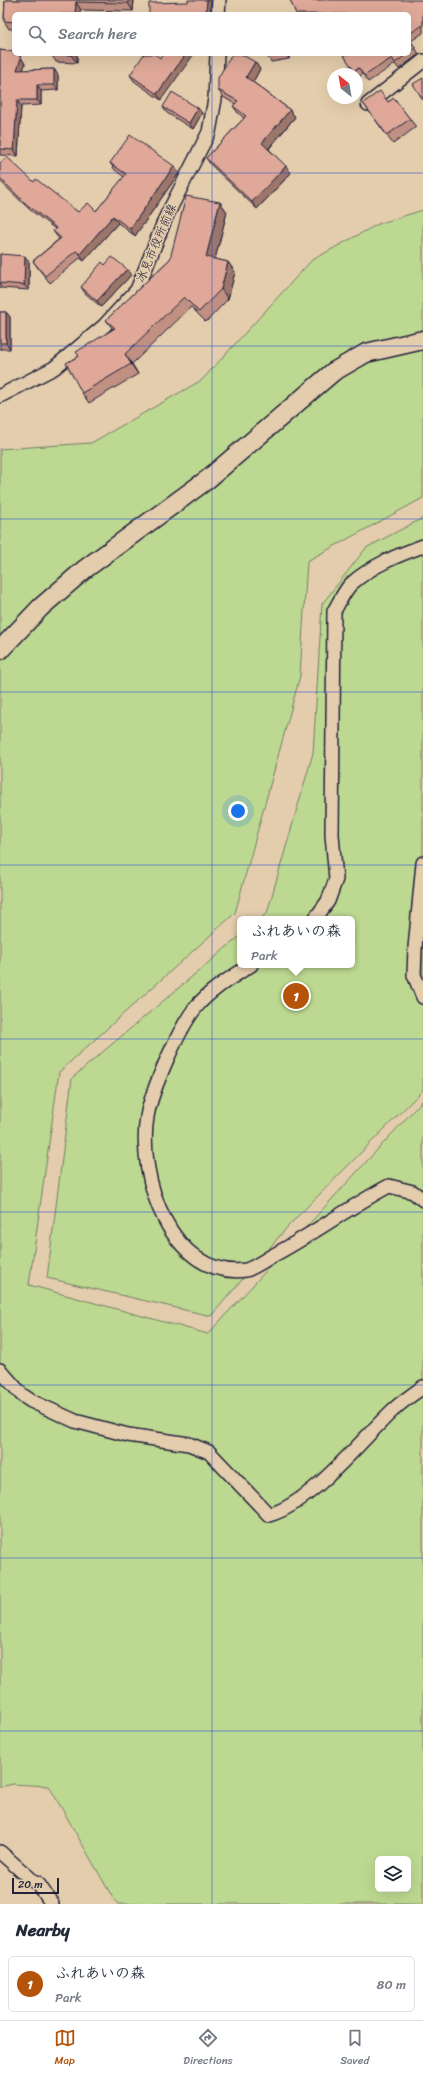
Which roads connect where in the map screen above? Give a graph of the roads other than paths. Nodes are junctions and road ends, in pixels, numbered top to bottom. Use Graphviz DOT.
graph roads {
  1 [pos="219,0"];
  2 [pos="218,12"];
  3 [pos="217,56"];
  4 [pos="423,61"];
  5 [pos="367,104"];
  6 [pos="423,340"];
  7 [pos="0,396"];
  8 [pos="423,546"];
  9 [pos="0,650"];
  10 [pos="423,863"];
  11 [pos="317,916"];
  12 [pos="246,968"];
  13 [pos="423,997"];
  14 [pos="423,1200"];
  15 [pos="0,1370"];
  16 [pos="423,1387"];
  17 [pos="0,1852"];
  18 [pos="52,1904"];
  1 -- 2 [label="street"];
  3 -- 7 [label="street, 冰見市役所前線"];
  4 -- 5 [label="street"];
  6 -- 9 [label="street"];
  8 -- 11 [label="street"];
  10 -- 13 [label="street"];
  12 -- 14 [label="street"];
  15 -- 16 [label="street"];
  17 -- 18 [label="street"];
}
